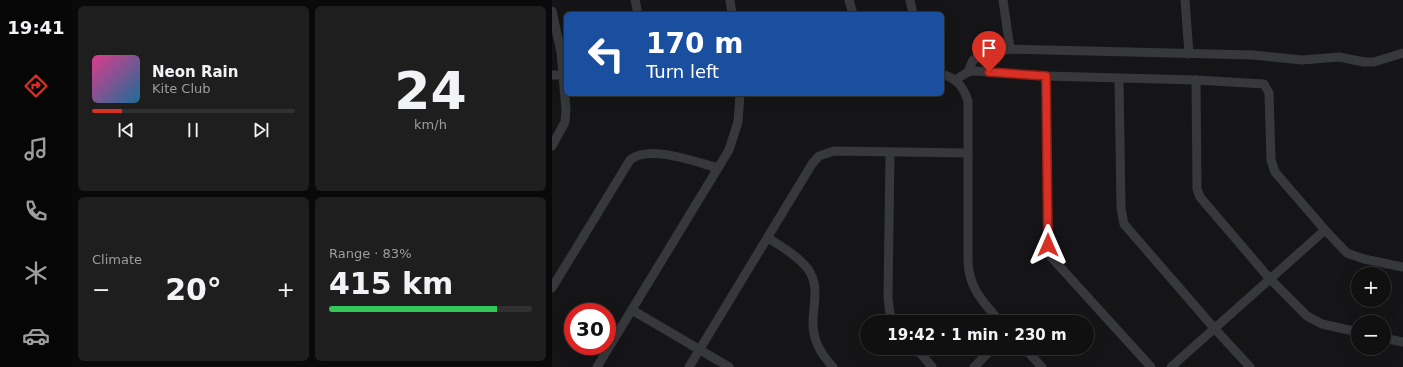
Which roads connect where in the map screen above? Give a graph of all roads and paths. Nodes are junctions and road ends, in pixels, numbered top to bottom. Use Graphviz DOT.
graph roads {
  1 [pos="635,0"];
  2 [pos="730,0"];
  3 [pos="849,0"];
  4 [pos="910,0"];
  5 [pos="1003,0"];
  6 [pos="1184,0"];
  7 [pos="552,10"];
  8 [pos="638,12"];
  9 [pos="732,12"];
  10 [pos="852,12"];
  11 [pos="913,12"];
  12 [pos="1010,49"];
  13 [pos="1403,53"];
  14 [pos="1189,54"];
  15 [pos="968,72"];
  16 [pos="552,75"];
  17 [pos="564,75"];
  18 [pos="944,75"];
  19 [pos="1046,76"];
  20 [pos="1119,79"];
  21 [pos="956,80"];
  22 [pos="1196,80"];
  23 [pos="565,96"];
  24 [pos="740,96"];
  25 [pos="552,146"];
  26 [pos="890,153"];
  27 [pos="968,154"];
  28 [pos="718,168"];
  29 [pos="1325,230"];
  30 [pos="768,238"];
  31 [pos="1403,267"];
  32 [pos="1270,279"];
  33 [pos="552,288"];
  34 [pos="632,310"];
  35 [pos="890,315"];
  36 [pos="994,315"];
  37 [pos="1214,328"];
  38 [pos="1351,330"];
  39 [pos="1391,339"];
  40 [pos="1403,342"];
  41 [pos="700,349"];
  42 [pos="922,355"];
  43 [pos="986,355"];
  44 [pos="1031,355"];
  45 [pos="596,367"];
  46 [pos="689,367"];
  47 [pos="729,367"];
  48 [pos="833,367"];
  49 [pos="932,367"];
  50 [pos="974,367"];
  51 [pos="1042,367"];
  52 [pos="1151,367"];
  53 [pos="1171,367"];
  54 [pos="1250,367"];
  1 -- 8 [label="street"];
  2 -- 9 [label="street"];
  3 -- 10 [label="street"];
  4 -- 11 [label="street"];
  5 -- 12 [label="street"];
  6 -- 14 [label="street"];
  7 -- 17 [label="street"];
  12 -- 14 [label="street"];
  12 -- 15 [label="street"];
  13 -- 14 [label="street"];
  15 -- 19 [label="street"];
  15 -- 21 [label="street"];
  16 -- 17 [label="street"];
  18 -- 21 [label="street"];
  19 -- 20 [label="street"];
  19 -- 52 [label="street"];
  20 -- 22 [label="street"];
  20 -- 37 [label="street"];
  21 -- 27 [label="street"];
  22 -- 29 [label="street"];
  22 -- 32 [label="street"];
  23 -- 25 [label="street"];
  24 -- 28 [label="street"];
  26 -- 27 [label="street"];
  26 -- 30 [label="street"];
  26 -- 35 [label="street"];
  27 -- 36 [label="street"];
  28 -- 33 [label="street"];
  28 -- 34 [label="street"];
  29 -- 31 [label="street"];
  29 -- 32 [label="street"];
  30 -- 41 [label="street"];
  30 -- 48 [label="street"];
  32 -- 37 [label="street"];
  32 -- 38 [label="street"];
  34 -- 41 [label="street"];
  34 -- 45 [label="street"];
  37 -- 53 [label="street"];
  37 -- 54 [label="street"];
  39 -- 40 [label="street"];
  41 -- 46 [label="street"];
  41 -- 47 [label="street"];
  42 -- 49 [label="street"];
  43 -- 50 [label="street"];
  44 -- 51 [label="street"];
}
